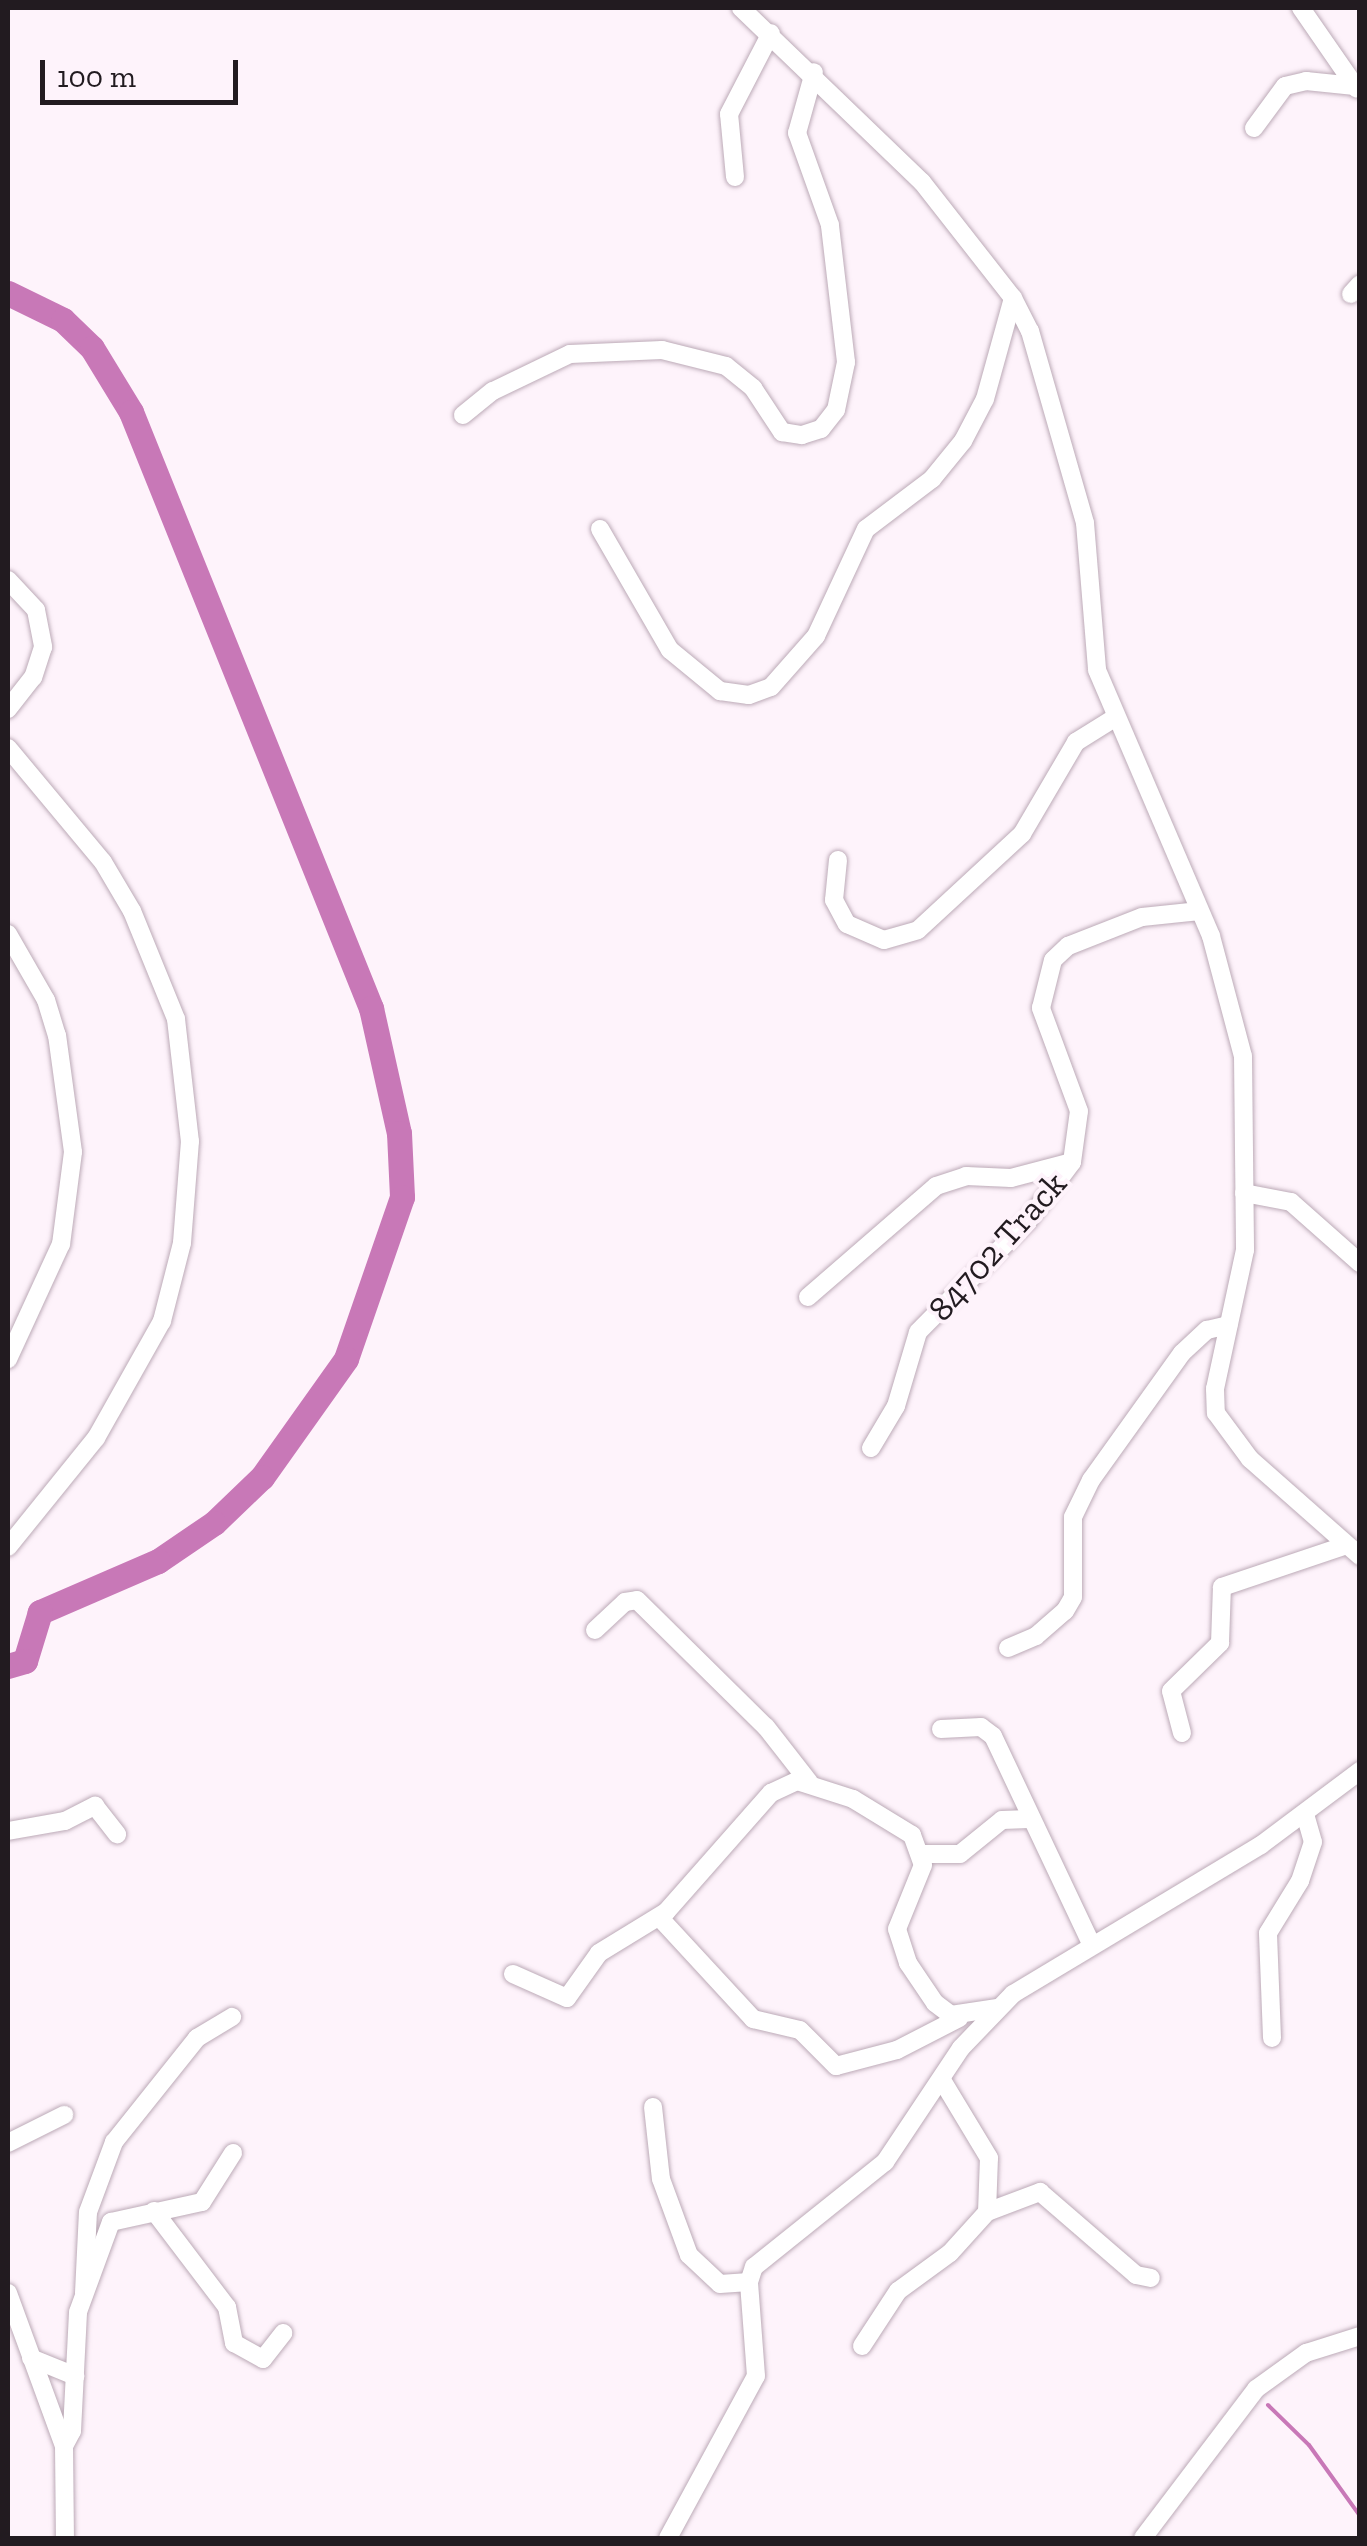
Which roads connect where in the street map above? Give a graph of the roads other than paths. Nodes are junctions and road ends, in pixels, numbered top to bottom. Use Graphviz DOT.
graph roads {
  1 [pos="741,8"];
  2 [pos="1301,8"];
  3 [pos="771,33"];
  4 [pos="814,72"];
  5 [pos="1357,90"];
  6 [pos="1254,128"];
  7 [pos="735,177"];
  8 [pos="1013,298"];
  9 [pos="463,415"];
  10 [pos="600,529"];
  11 [pos="8,580"];
  12 [pos="8,710"];
  13 [pos="1116,717"];
  14 [pos="8,748"];
  15 [pos="838,860"];
  16 [pos="1200,911"];
  17 [pos="8,934"];
  18 [pos="1072,1162"];
  19 [pos="1244,1193"];
  20 [pos="1360,1263"];
  21 [pos="808,1298"];
  22 [pos="1228,1325"];
  23 [pos="8,1359"];
  24 [pos="870,1448"];
  25 [pos="8,1546"];
  26 [pos="1352,1551"];
  27 [pos="595,1630"];
  28 [pos="1008,1648"];
  29 [pos="942,1729"];
  30 [pos="1182,1733"];
  31 [pos="1360,1771"];
  32 [pos="809,1782"];
  33 [pos="1305,1814"];
  34 [pos="1029,1818"];
  35 [pos="8,1831"];
  36 [pos="116,1834"];
  37 [pos="924,1854"];
  38 [pos="659,1917"];
  39 [pos="1091,1943"];
  40 [pos="513,1974"];
  41 [pos="997,2008"];
  42 [pos="232,2017"];
  43 [pos="959,2018"];
  44 [pos="1272,2038"];
  45 [pos="942,2080"];
  46 [pos="653,2107"];
  47 [pos="64,2115"];
  48 [pos="8,2142"];
  49 [pos="232,2153"];
  50 [pos="154,2212"];
  51 [pos="988,2212"];
  52 [pos="1151,2278"];
  53 [pos="749,2282"];
  54 [pos="8,2293"];
  55 [pos="84,2293"];
  56 [pos="283,2333"];
  57 [pos="1360,2336"];
  58 [pos="862,2346"];
  59 [pos="31,2358"];
  60 [pos="75,2376"];
  61 [pos="64,2446"];
  62 [pos="64,2538"];
  63 [pos="668,2538"];
  64 [pos="1144,2538"];
  1 -- 3 [label="street"];
  2 -- 5 [label="street"];
  3 -- 4 [label="street"];
  3 -- 7 [label="street"];
  4 -- 8 [label="street"];
  4 -- 9 [label="street"];
  5 -- 6 [label="street"];
  8 -- 10 [label="street"];
  8 -- 13 [label="street"];
  11 -- 12 [label="street"];
  13 -- 15 [label="street"];
  13 -- 16 [label="street"];
  14 -- 25 [label="street"];
  16 -- 18 [label="street, 84702 Track"];
  16 -- 19 [label="street"];
  17 -- 23 [label="street"];
  18 -- 21 [label="street"];
  18 -- 24 [label="street, 84702 Track"];
  19 -- 20 [label="street"];
  19 -- 22 [label="street"];
  22 -- 26 [label="street"];
  22 -- 28 [label="street"];
  26 -- 30 [label="street"];
  27 -- 32 [label="street"];
  29 -- 34 [label="street"];
  31 -- 33 [label="street"];
  32 -- 37 [label="street"];
  32 -- 38 [label="street"];
  33 -- 39 [label="street"];
  33 -- 44 [label="street"];
  34 -- 37 [label="street"];
  34 -- 39 [label="street"];
  35 -- 36 [label="street"];
  37 -- 43 [label="street"];
  38 -- 40 [label="street"];
  38 -- 43 [label="street"];
  39 -- 41 [label="street"];
  41 -- 43 [label="street"];
  41 -- 45 [label="street"];
  42 -- 55 [label="street"];
  45 -- 51 [label="street"];
  45 -- 53 [label="street"];
  46 -- 53 [label="street"];
  47 -- 48 [label="street"];
  49 -- 50 [label="street"];
  50 -- 55 [label="street"];
  50 -- 56 [label="street"];
  51 -- 52 [label="street"];
  51 -- 58 [label="street"];
  53 -- 63 [label="street"];
  54 -- 59 [label="street"];
  55 -- 60 [label="street"];
  57 -- 64 [label="street"];
  59 -- 60 [label="street"];
  59 -- 61 [label="street"];
  60 -- 61 [label="street"];
  61 -- 62 [label="street"];
}
